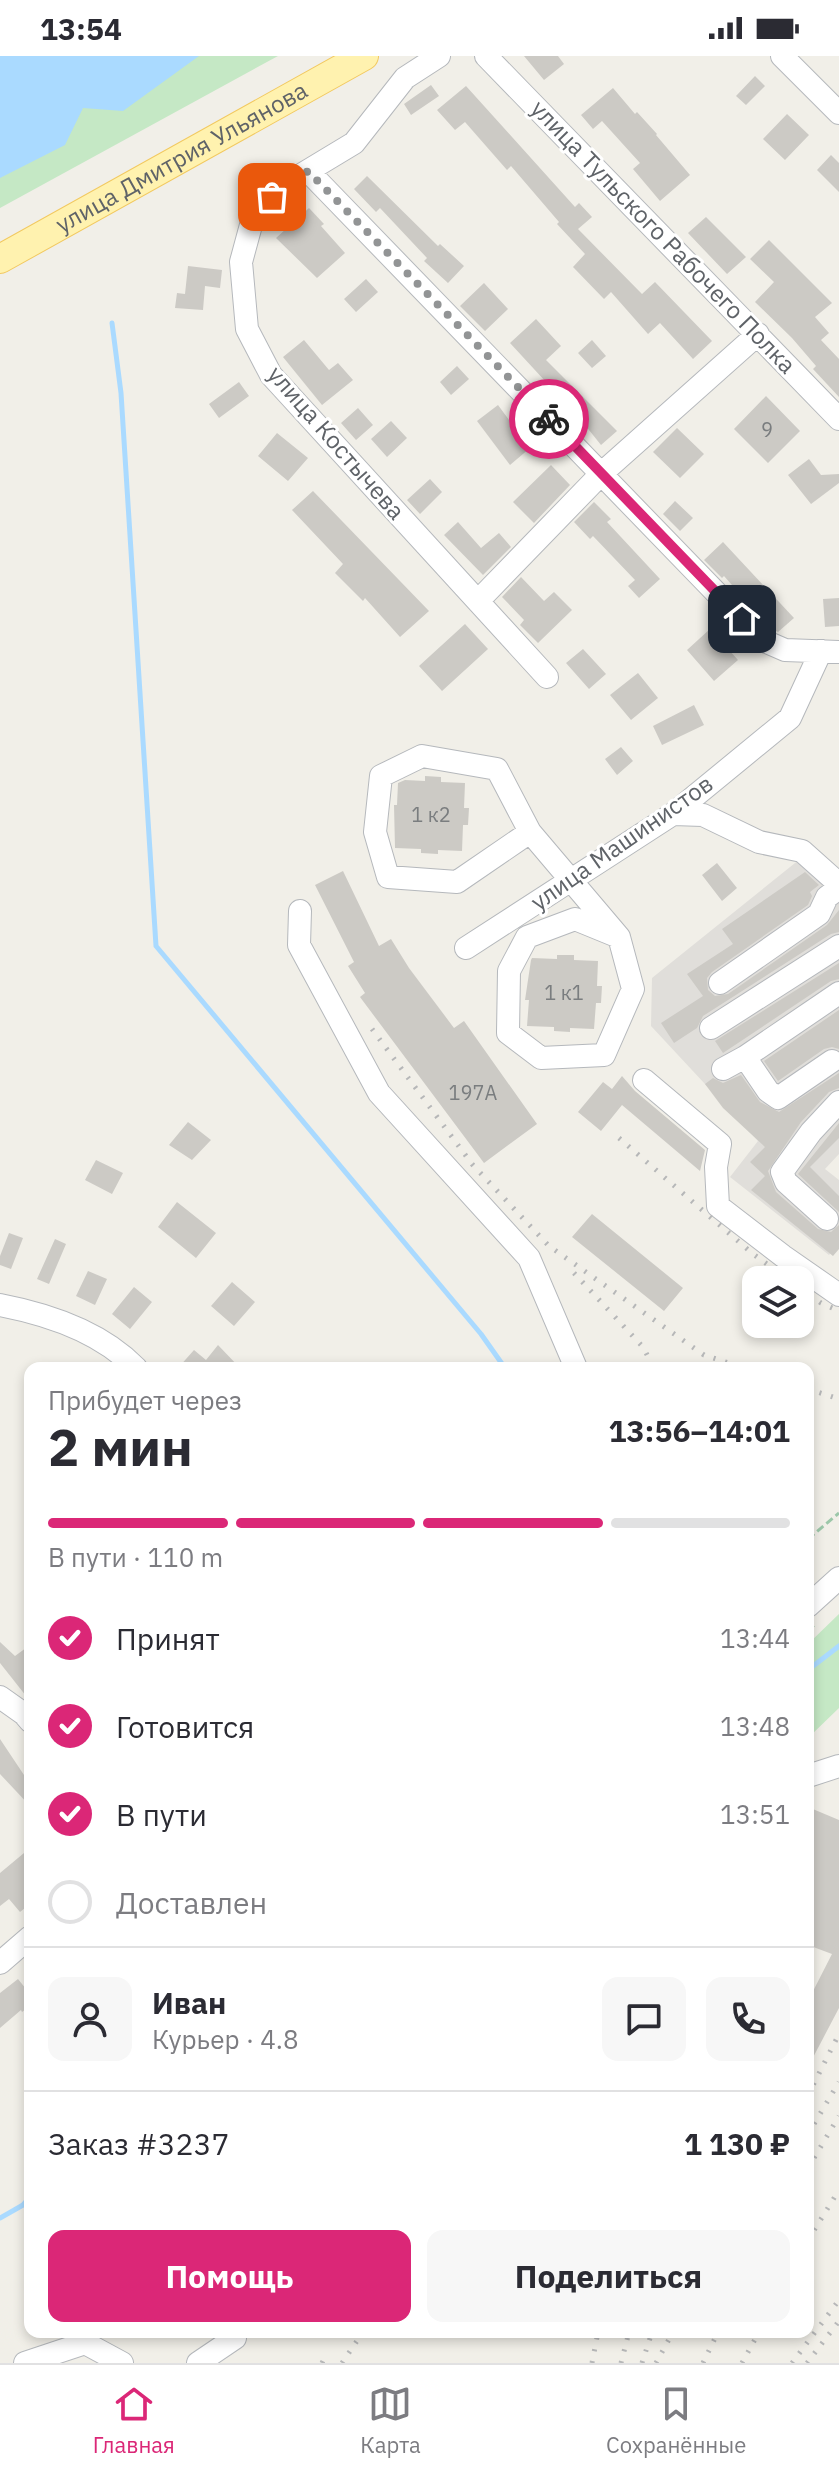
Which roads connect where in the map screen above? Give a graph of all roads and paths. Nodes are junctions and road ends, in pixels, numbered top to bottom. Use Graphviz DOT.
graph roads {
  1 [pos="364,56"];
  2 [pos="439,56"];
  3 [pos="486,56"];
  4 [pos="782,56"];
  5 [pos="839,113"];
  6 [pos="308,171"];
  7 [pos="0,259"];
  8 [pos="758,334"];
  9 [pos="839,419"];
  10 [pos="602,473"];
  11 [pos="478,601"];
  12 [pos="830,651"];
  13 [pos="547,677"];
  14 [pos="673,814"];
  15 [pos="530,832"];
  16 [pos="570,881"];
  17 [pos="839,886"];
  18 [pos="300,911"];
  19 [pos="619,937"];
  20 [pos="839,946"];
  21 [pos="466,948"];
  22 [pos="720,983"];
  23 [pos="839,993"];
  24 [pos="711,1028"];
  25 [pos="745,1057"];
  26 [pos="832,1061"];
  27 [pos="723,1069"];
  28 [pos="644,1080"];
  29 [pos="839,1102"];
  30 [pos="827,1219"];
  31 [pos="839,1295"];
  32 [pos="0,1305"];
  33 [pos="130,1362"];
  34 [pos="573,1362"];
  35 [pos="839,1513"];
  36 [pos="814,1534"];
  37 [pos="839,1578"];
  38 [pos="814,1601"];
  39 [pos="0,1697"];
  40 [pos="24,1714"];
  41 [pos="839,1766"];
  42 [pos="814,1774"];
  43 [pos="24,1942"];
  44 [pos="0,1963"];
  45 [pos="232,2338"];
  46 [pos="235,2338"];
  47 [pos="25,2363"];
  48 [pos="122,2363"];
  49 [pos="198,2363"];
  50 [pos="229,2363"];
  1 -- 7 [label="main road, улица Дмитрия Ульянова"];
  2 -- 6 [label="street, улица Костычева"];
  3 -- 8 [label="street, улица Тульского Рабочего Полка"];
  4 -- 5 [label="street"];
  6 -- 10 [label="street, улица Машинистов"];
  6 -- 11 [label="street, улица Костычева"];
  8 -- 9 [label="street, улица Тульского Рабочего Полка"];
  8 -- 10 [label="street"];
  10 -- 11 [label="street"];
  10 -- 12 [label="street, улица Машинистов"];
  11 -- 13 [label="street, улица Костычева"];
  12 -- 14 [label="street, улица Машинистов"];
  14 -- 16 [label="street, улица Машинистов"];
  14 -- 17 [label="street"];
  15 -- 15 [label="street"];
  15 -- 16 [label="street"];
  16 -- 19 [label="street"];
  16 -- 21 [label="street, улица Машинистов"];
  17 -- 22 [label="street"];
  18 -- 34 [label="street"];
  19 -- 19 [label="street"];
  20 -- 24 [label="street"];
  23 -- 25 [label="street"];
  25 -- 26 [label="street"];
  25 -- 27 [label="street"];
  28 -- 31 [label="street"];
  29 -- 30 [label="street"];
  32 -- 33 [label="street"];
  35 -- 36 [label="path"];
  37 -- 38 [label="street"];
  39 -- 40 [label="street"];
  41 -- 42 [label="street"];
  43 -- 44 [label="street"];
  45 -- 49 [label="street"];
  46 -- 50 [label="street"];
  47 -- 48 [label="street"];
}
